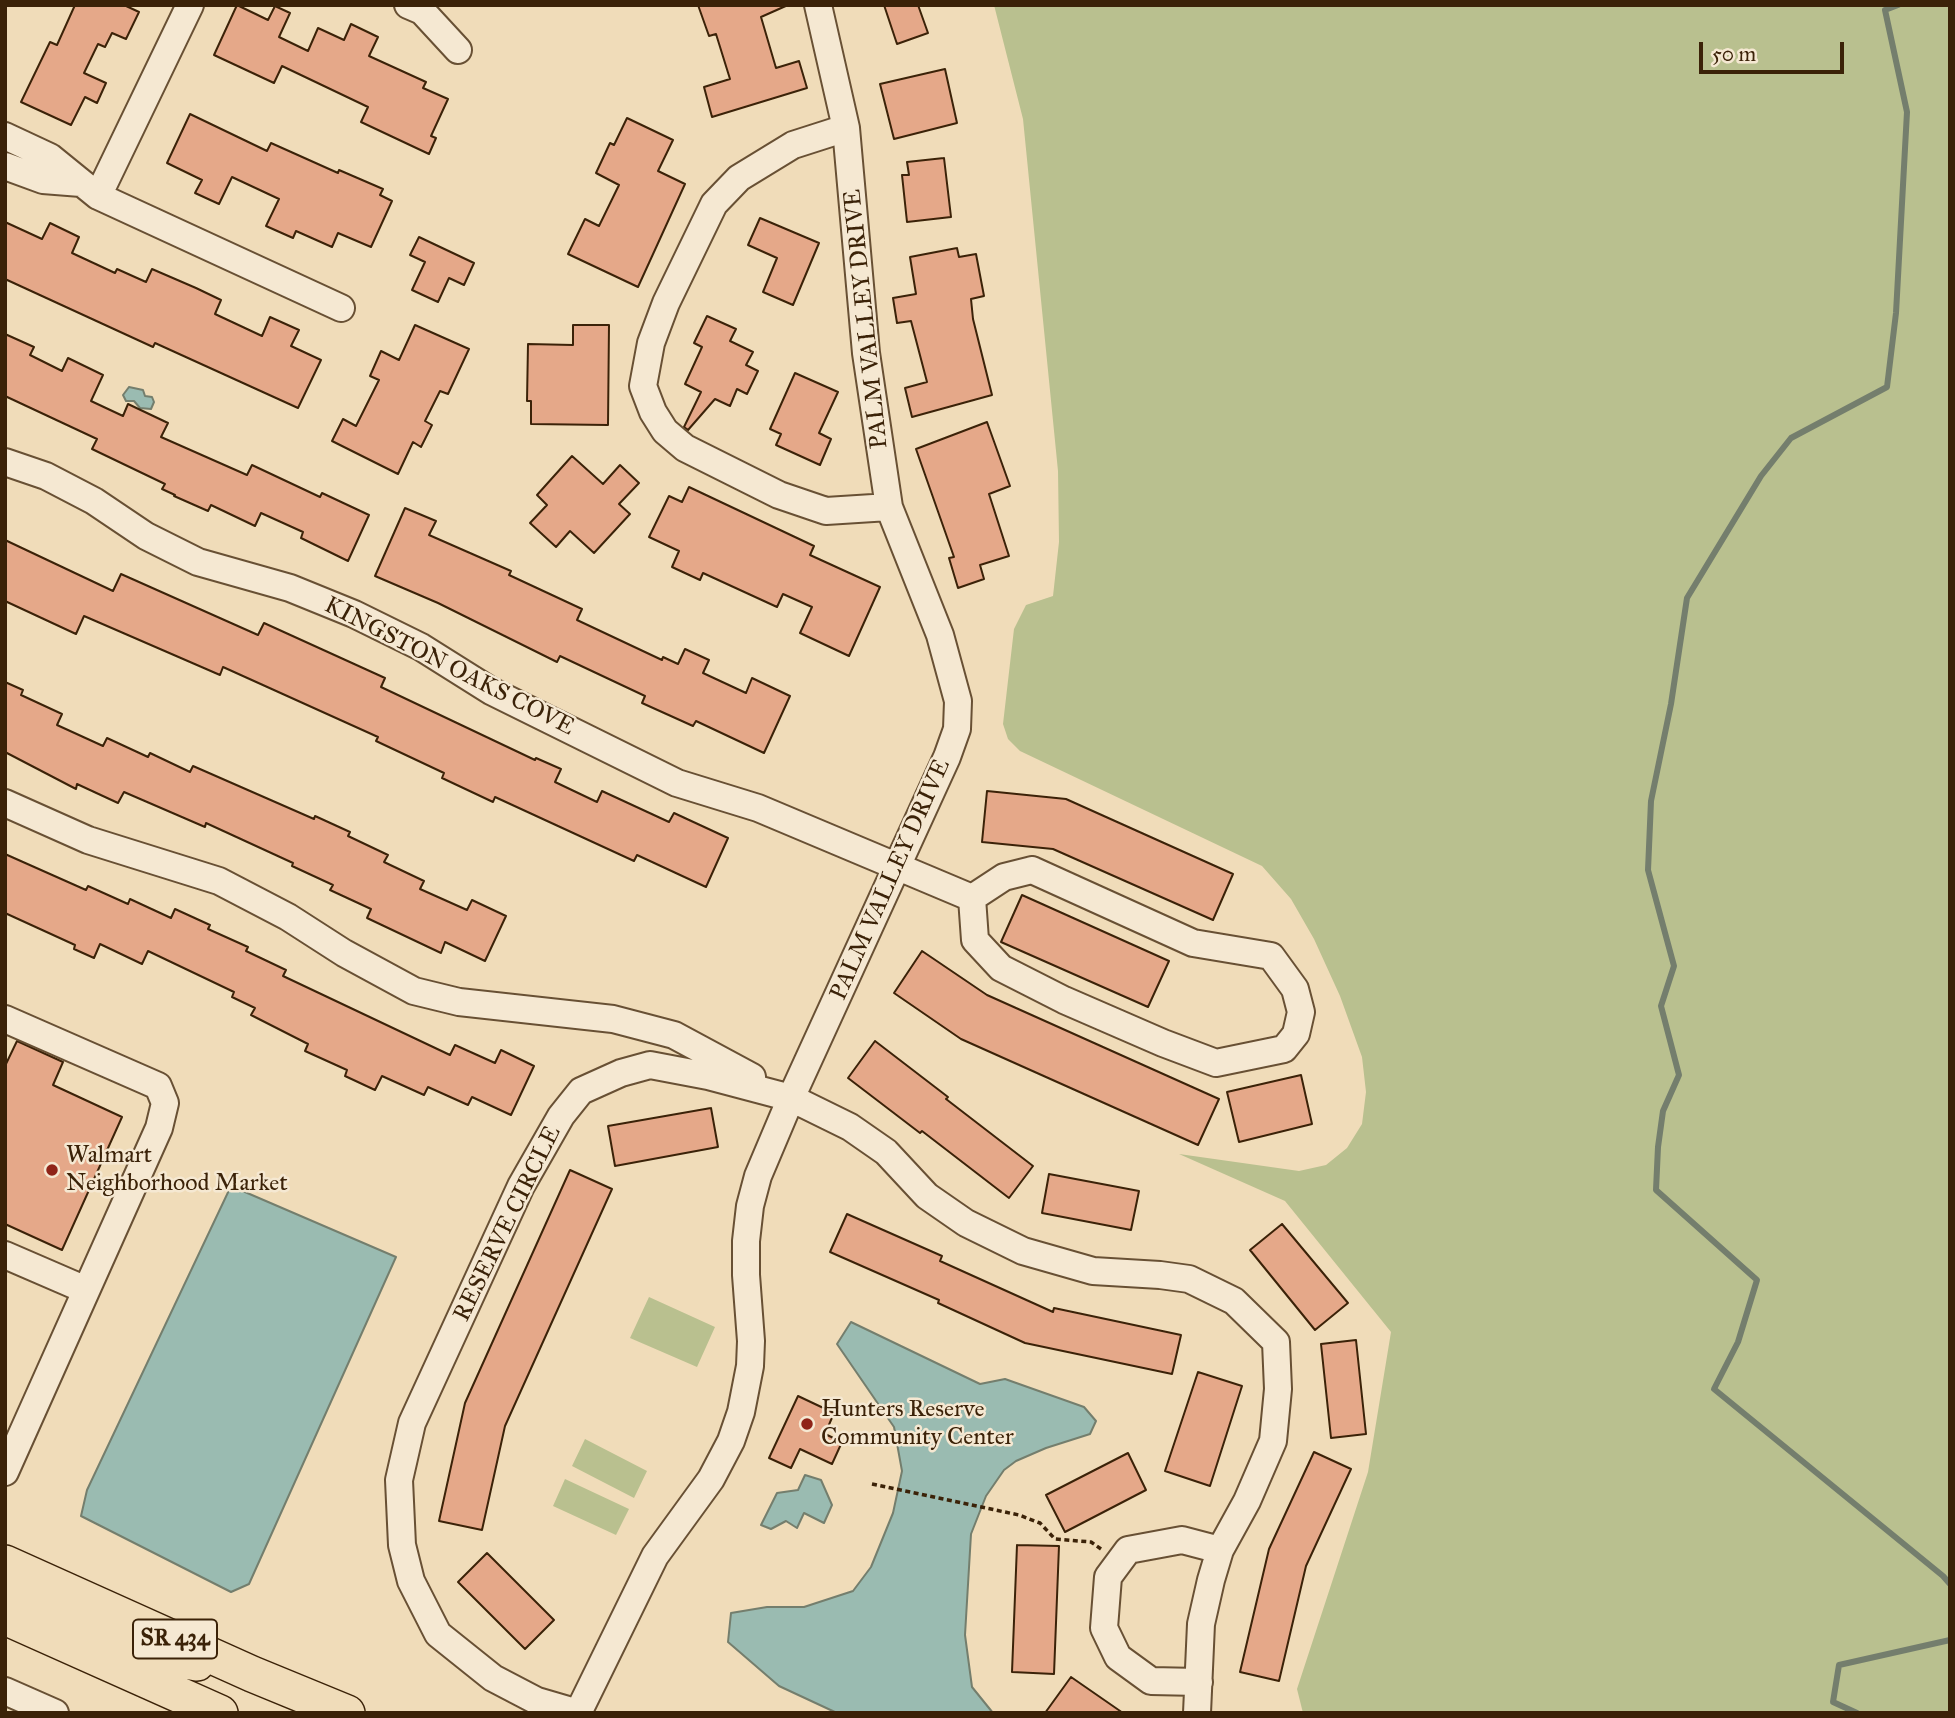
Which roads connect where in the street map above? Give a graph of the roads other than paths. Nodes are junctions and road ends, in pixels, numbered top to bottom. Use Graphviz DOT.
graph roads {
  1 [pos="190,5"];
  2 [pos="408,5"];
  3 [pos="818,5"];
  4 [pos="458,50"];
  5 [pos="846,128"];
  6 [pos="12,139"];
  7 [pos="7,167"];
  8 [pos="89,189"];
  9 [pos="341,307"];
  10 [pos="5,462"];
  11 [pos="889,507"];
  12 [pos="5,803"];
  13 [pos="897,868"];
  14 [pos="972,898"];
  15 [pos="5,1019"];
  16 [pos="791,1098"];
  17 [pos="5,1255"];
  18 [pos="86,1290"];
  19 [pos="5,1472"];
  20 [pos="1220,1550"];
  21 [pos="5,1563"];
  22 [pos="5,1592"];
  23 [pos="5,1617"];
  24 [pos="252,1674"];
  25 [pos="1199,1682"];
  26 [pos="5,1691"];
  27 [pos="55,1713"];
  28 [pos="220,1713"];
  29 [pos="347,1713"];
  30 [pos="578,1713"];
  31 [pos="1197,1713"];
  1 -- 8 [label="street"];
  2 -- 4 [label="street"];
  3 -- 5 [label="street, PALM VALLEY DRIVE"];
  5 -- 11 [label="street, PALM VALLEY DRIVE"];
  5 -- 11 [label="street"];
  6 -- 7 [label="street"];
  6 -- 8 [label="street"];
  7 -- 8 [label="street"];
  8 -- 9 [label="street"];
  10 -- 13 [label="street, KINGSTON OAKS COVE"];
  11 -- 13 [label="street, PALM VALLEY DRIVE"];
  12 -- 16 [label="street"];
  13 -- 14 [label="street, KINGSTON OAKS COVE"];
  13 -- 16 [label="street, PALM VALLEY DRIVE"];
  14 -- 14 [label="street"];
  15 -- 18 [label="street"];
  16 -- 20 [label="street, RESERVE CIRCLE"];
  16 -- 30 [label="street, PALM VALLEY DRIVE"];
  16 -- 30 [label="street, RESERVE CIRCLE"];
  17 -- 18 [label="street"];
  18 -- 19 [label="street"];
  20 -- 25 [label="street, RESERVE CIRCLE"];
  20 -- 25 [label="street"];
  21 -- 24 [label="main road, SR 434"];
  22 -- 24 [label="main road"];
  23 -- 28 [label="main road, SR 434"];
  24 -- 29 [label="main road, SR 434"];
  25 -- 31 [label="street, RESERVE CIRCLE"];
  26 -- 27 [label="street"];
}
